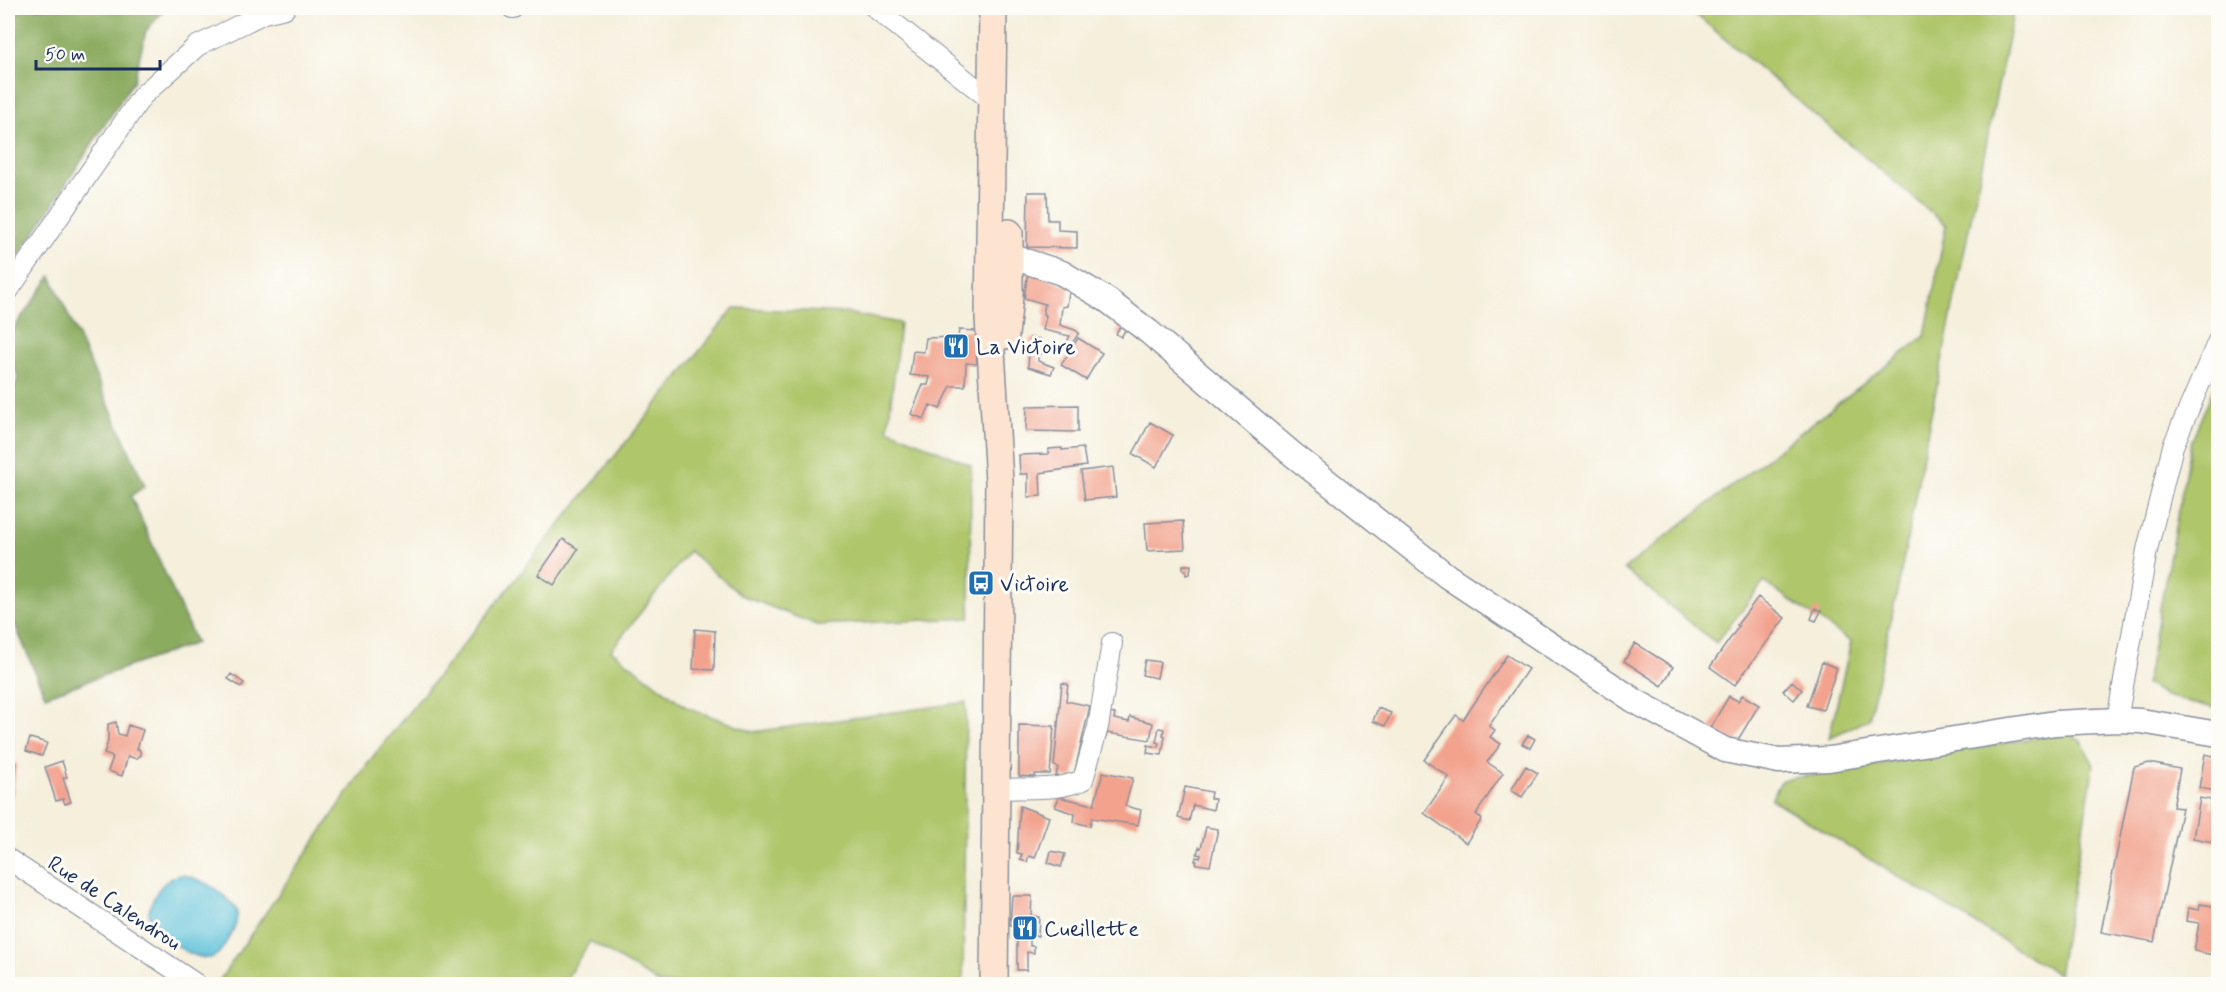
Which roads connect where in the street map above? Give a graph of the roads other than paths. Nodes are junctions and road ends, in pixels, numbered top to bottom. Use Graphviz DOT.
graph roads {
  1 [pos="285,8"];
  2 [pos="875,8"];
  3 [pos="993,8"];
  4 [pos="1008,8"];
  5 [pos="1000,84"];
  6 [pos="1000,174"];
  7 [pos="1008,259"];
  8 [pos="990,280"];
  9 [pos="8,291"];
  10 [pos="2218,341"];
  11 [pos="998,456"];
  12 [pos="1112,643"];
  13 [pos="2117,720"];
  14 [pos="2218,734"];
  15 [pos="995,789"];
  16 [pos="8,859"];
  17 [pos="196,984"];
  18 [pos="994,984"];
  1 -- 9 [label="street"];
  2 -- 5 [label="street"];
  3 -- 5 [label="main road"];
  4 -- 5 [label="main road"];
  5 -- 6 [label="main road"];
  6 -- 7 [label="main road"];
  6 -- 8 [label="main road"];
  7 -- 8 [label="main road"];
  7 -- 11 [label="main road"];
  7 -- 13 [label="street"];
  8 -- 11 [label="main road"];
  10 -- 13 [label="street"];
  11 -- 15 [label="main road"];
  12 -- 15 [label="street"];
  13 -- 14 [label="street"];
  15 -- 18 [label="main road"];
  16 -- 17 [label="street, Rue de Calendrou"];
}
